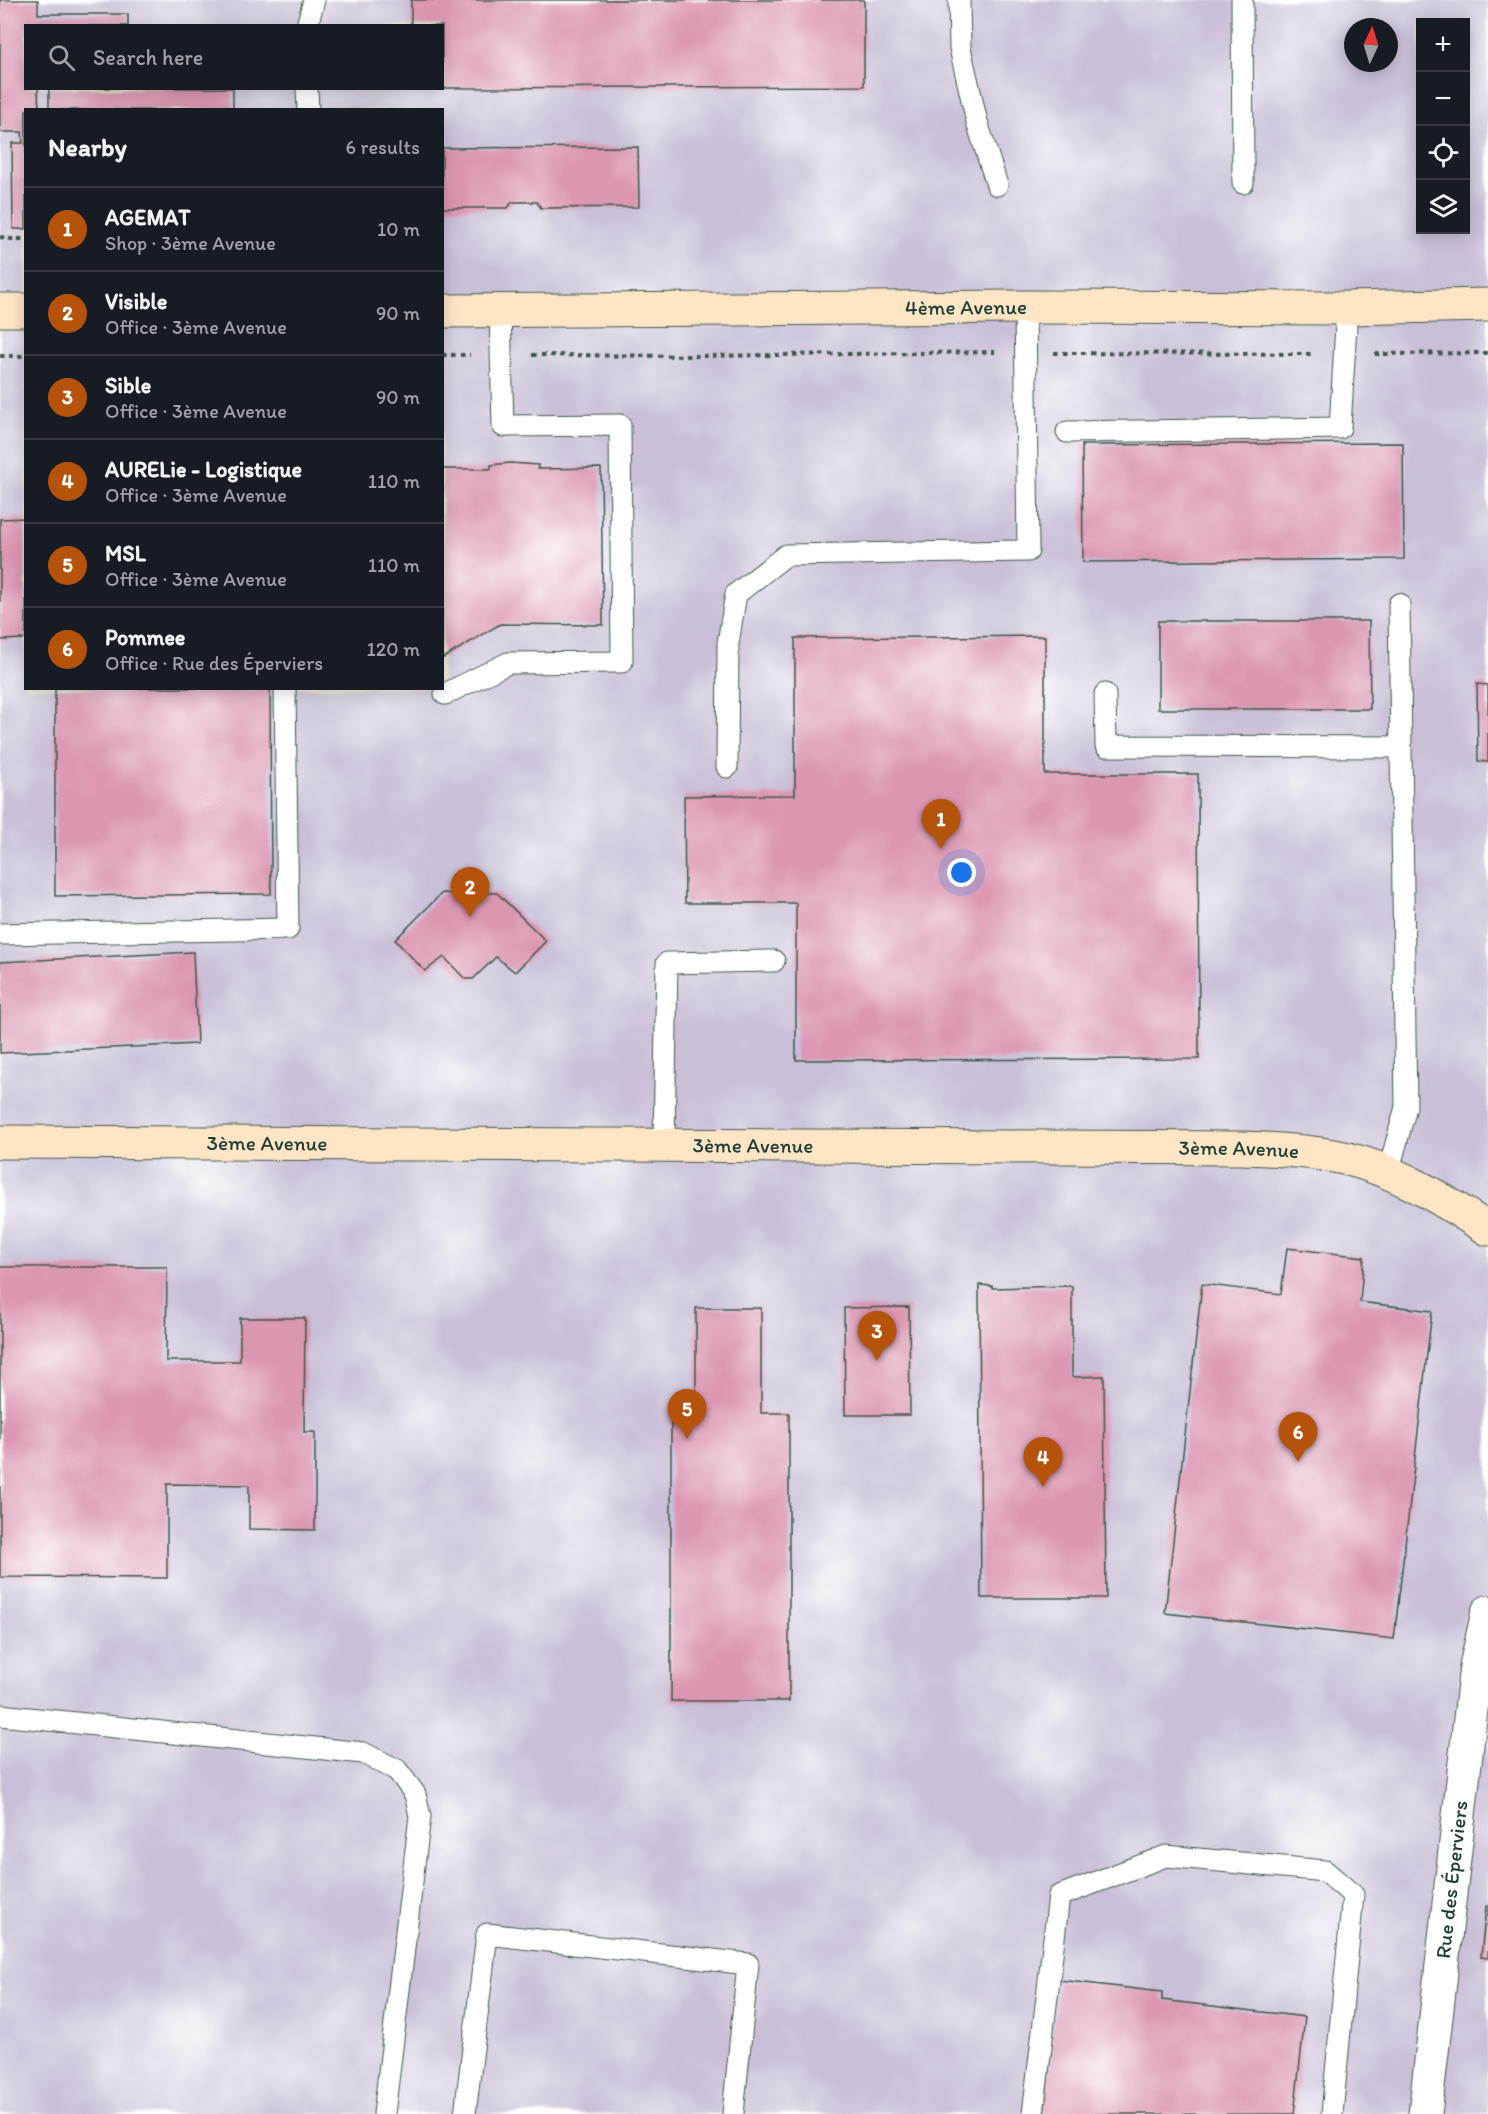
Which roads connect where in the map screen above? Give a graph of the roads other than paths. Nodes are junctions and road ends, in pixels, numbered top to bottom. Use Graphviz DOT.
graph roads {
  1 [pos="314,0"];
  2 [pos="959,0"];
  3 [pos="1242,0"];
  4 [pos="308,24"];
  5 [pos="307,90"];
  6 [pos="308,108"];
  7 [pos="1243,183"];
  8 [pos="997,185"];
  9 [pos="1488,306"];
  10 [pos="1025,307"];
  11 [pos="1347,308"];
  12 [pos="0,310"];
  13 [pos="24,310"];
  14 [pos="444,311"];
  15 [pos="500,311"];
  16 [pos="1067,432"];
  17 [pos="1399,604"];
  18 [pos="285,690"];
  19 [pos="445,694"];
  20 [pos="1105,694"];
  21 [pos="1401,747"];
  22 [pos="728,767"];
  23 [pos="0,934"];
  24 [pos="774,961"];
  25 [pos="0,1142"];
  26 [pos="664,1145"];
  27 [pos="1388,1173"];
  28 [pos="1488,1229"];
  29 [pos="1488,1612"];
  30 [pos="0,1715"];
  31 [pos="384,2114"];
  32 [pos="465,2114"];
  33 [pos="733,2114"];
  34 [pos="1033,2114"];
  35 [pos="1332,2114"];
  36 [pos="1425,2114"];
  1 -- 4 [label="lane"];
  2 -- 8 [label="lane"];
  3 -- 7 [label="lane"];
  5 -- 6 [label="lane"];
  9 -- 11 [label="street, 4ème Avenue"];
  10 -- 11 [label="street, 4ème Avenue"];
  10 -- 15 [label="street, 4ème Avenue"];
  10 -- 22 [label="lane"];
  11 -- 16 [label="lane"];
  12 -- 13 [label="street"];
  14 -- 15 [label="street, 4ème Avenue"];
  15 -- 19 [label="lane"];
  17 -- 21 [label="lane"];
  18 -- 23 [label="lane"];
  20 -- 21 [label="lane"];
  21 -- 27 [label="lane"];
  24 -- 26 [label="lane"];
  25 -- 26 [label="street, 3ème Avenue"];
  26 -- 27 [label="street, 3ème Avenue"];
  27 -- 28 [label="street, 3ème Avenue"];
  29 -- 36 [label="street, Rue des Éperviers"];
  30 -- 31 [label="lane"];
  32 -- 33 [label="lane"];
  34 -- 35 [label="lane"];
}
